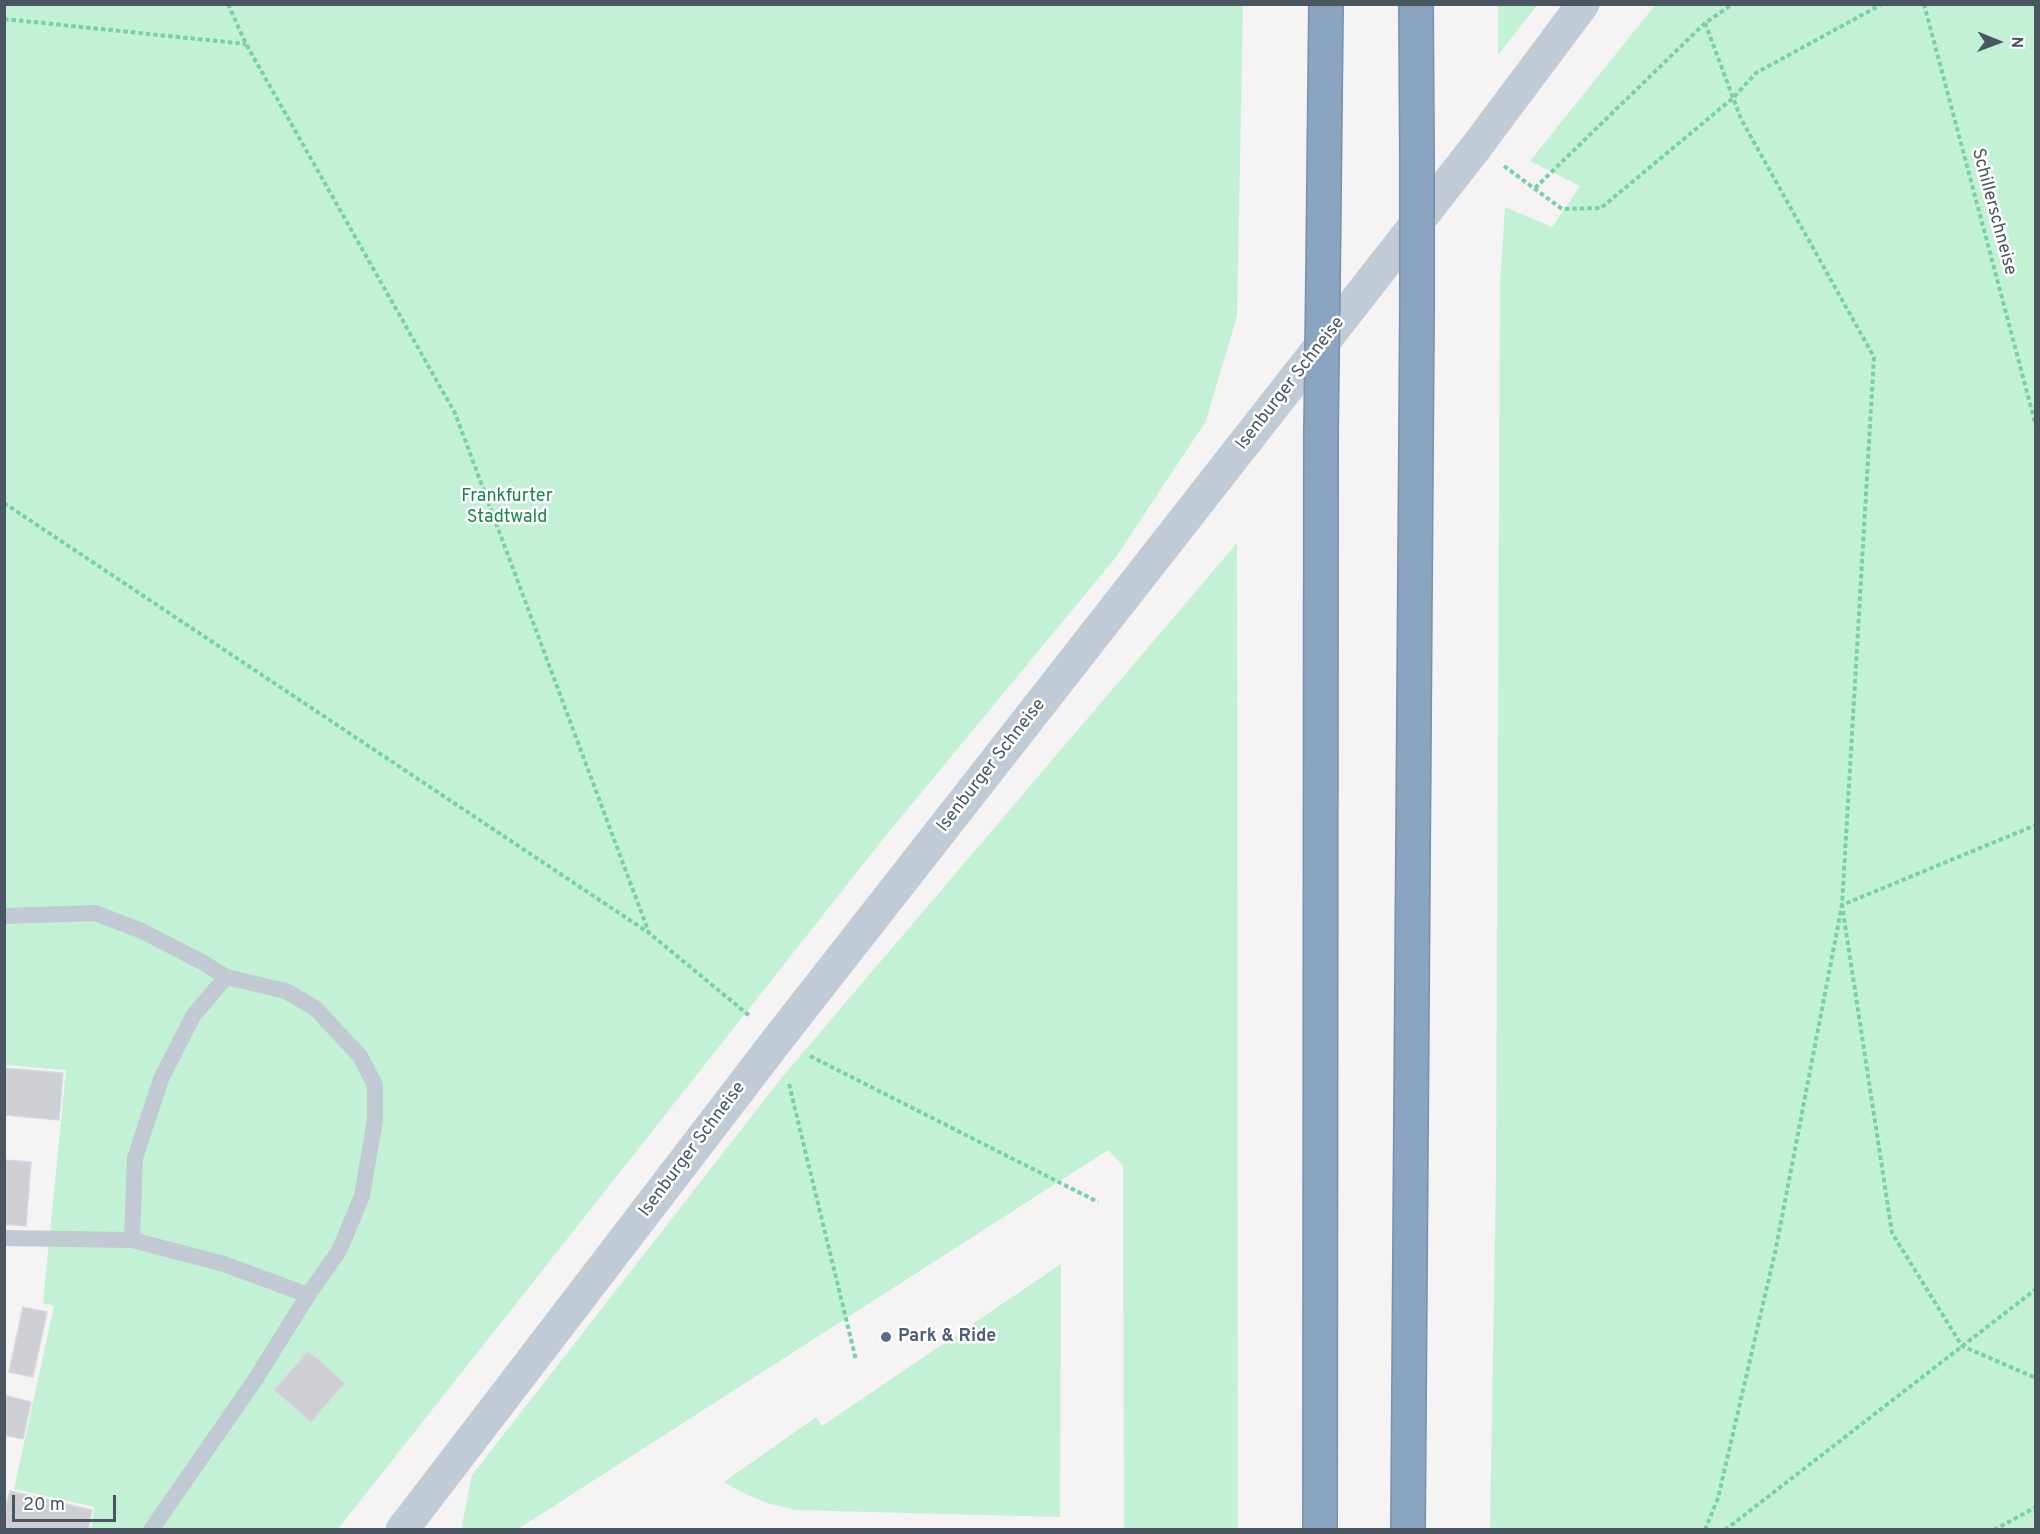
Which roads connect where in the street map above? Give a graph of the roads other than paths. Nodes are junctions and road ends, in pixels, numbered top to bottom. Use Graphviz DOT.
graph roads {
  1 [pos="1326,4"];
  2 [pos="1416,4"];
  3 [pos="1583,4"];
  4 [pos="4,916"];
  5 [pos="226,977"];
  6 [pos="4,1238"];
  7 [pos="132,1240"];
  8 [pos="308,1295"];
  9 [pos="151,1530"];
  10 [pos="402,1530"];
  11 [pos="1320,1530"];
  12 [pos="1408,1530"];
  1 -- 11 [label="highway, bridge"];
  2 -- 12 [label="highway, bridge"];
  3 -- 10 [label="main road, Isenburger Schneise"];
  4 -- 5 [label="lane"];
  5 -- 7 [label="lane"];
  5 -- 8 [label="lane"];
  6 -- 7 [label="lane"];
  7 -- 8 [label="lane"];
  8 -- 9 [label="lane"];
}
